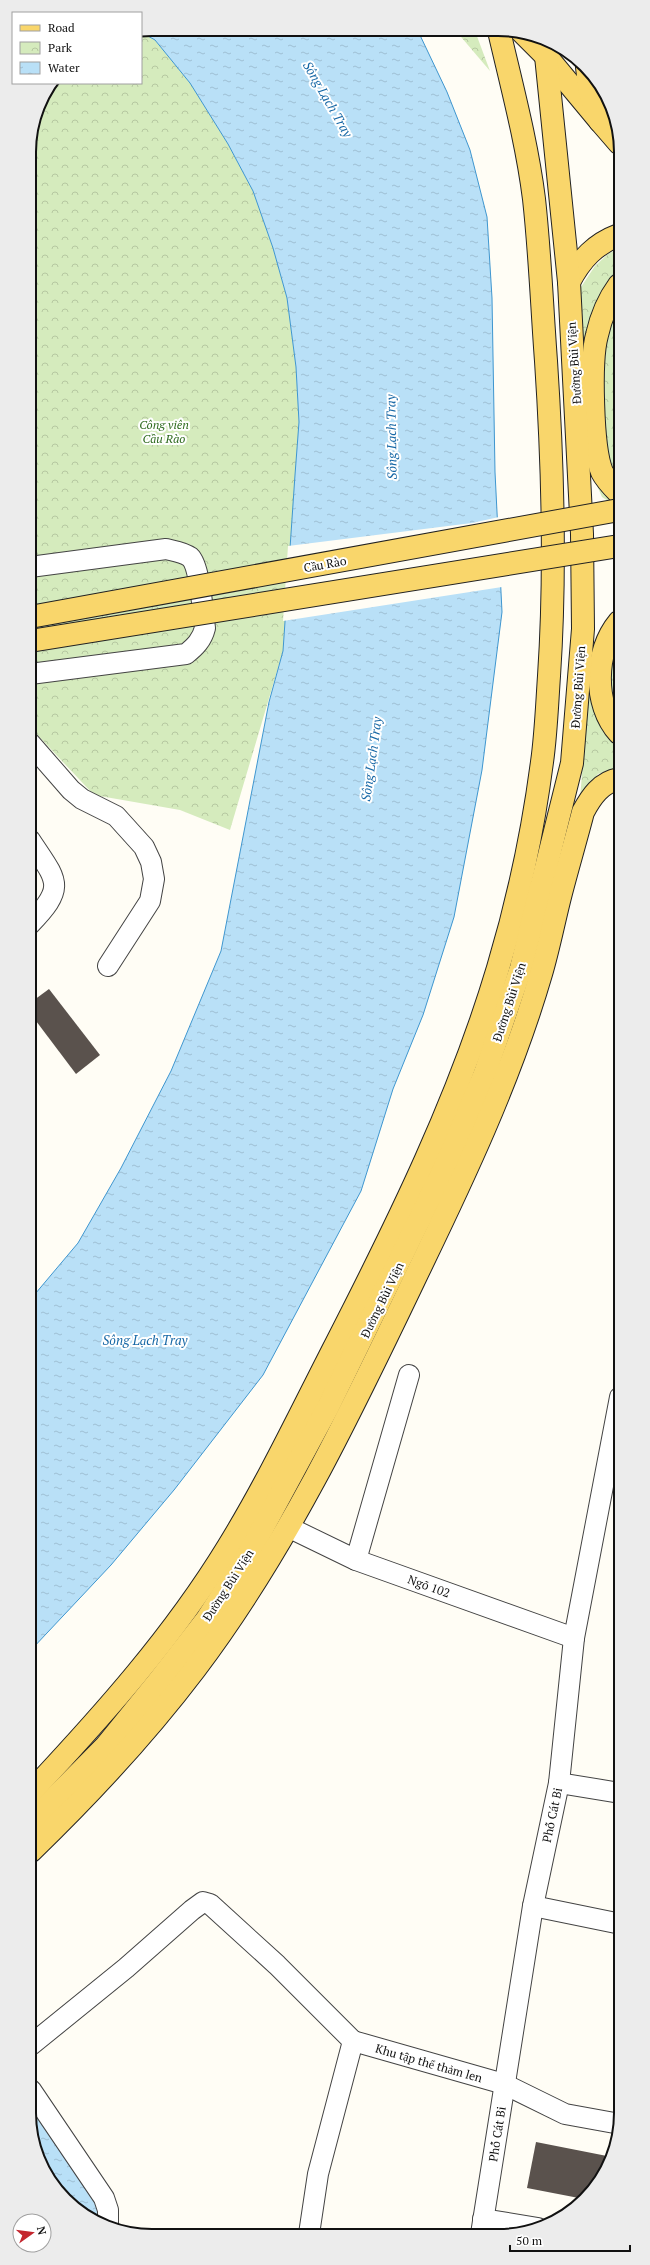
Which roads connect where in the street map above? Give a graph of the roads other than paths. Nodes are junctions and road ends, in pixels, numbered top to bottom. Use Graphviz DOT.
graph roads {
  1 [pos="499,36"];
  2 [pos="546,46"];
  3 [pos="547,47"];
  4 [pos="588,78"];
  5 [pos="600,121"];
  6 [pos="613,136"];
  7 [pos="614,237"];
  8 [pos="569,282"];
  9 [pos="614,293"];
  10 [pos="614,488"];
  11 [pos="614,511"];
  12 [pos="614,547"];
  13 [pos="36,566"];
  14 [pos="36,616"];
  15 [pos="614,628"];
  16 [pos="36,640"];
  17 [pos="36,673"];
  18 [pos="614,727"];
  19 [pos="36,750"];
  20 [pos="614,780"];
  21 [pos="36,849"];
  22 [pos="36,918"];
  23 [pos="108,966"];
  24 [pos="531,971"];
  25 [pos="409,1374"];
  26 [pos="614,1459"];
  27 [pos="612,1480"];
  28 [pos="288,1527"];
  29 [pos="356,1560"];
  30 [pos="574,1638"];
  31 [pos="559,1783"];
  32 [pos="36,1787"];
  33 [pos="614,1792"];
  34 [pos="36,1817"];
  35 [pos="36,1846"];
  36 [pos="533,1906"];
  37 [pos="614,1923"];
  38 [pos="36,2041"];
  39 [pos="353,2041"];
  40 [pos="504,2084"];
  41 [pos="36,2097"];
  42 [pos="614,2123"];
  43 [pos="108,2220"];
  44 [pos="482,2226"];
  45 [pos="519,2227"];
  46 [pos="309,2229"];
  1 -- 32 [label="main road, Đường Bùi Viện"];
  2 -- 8 [label="main road, Đường Bùi Viện"];
  3 -- 5 [label="main road"];
  4 -- 5 [label="main road"];
  5 -- 6 [label="main road"];
  7 -- 8 [label="main road"];
  8 -- 24 [label="main road, Đường Bùi Viện"];
  9 -- 10 [label="main road"];
  11 -- 14 [label="main road, Cầu Rào, bridge"];
  12 -- 16 [label="main road, bridge"];
  13 -- 17 [label="street"];
  15 -- 18 [label="main road"];
  19 -- 23 [label="street"];
  20 -- 24 [label="main road, Đường Bùi Viện"];
  21 -- 22 [label="street"];
  24 -- 28 [label="main road, Đường Bùi Viện"];
  24 -- 34 [label="main road, Đường Bùi Viện"];
  25 -- 29 [label="street"];
  26 -- 27 [label="street, Phố Cát Bi"];
  27 -- 30 [label="street, Phố Cát Bi"];
  28 -- 29 [label="street, Ngõ 102"];
  28 -- 35 [label="main road, Đường Bùi Viện"];
  29 -- 30 [label="street, Ngõ 102"];
  30 -- 31 [label="street, Phố Cát Bi"];
  31 -- 33 [label="street"];
  31 -- 36 [label="street, Phố Cát Bi"];
  36 -- 37 [label="street"];
  36 -- 40 [label="street, Phố Cát Bi"];
  38 -- 39 [label="street"];
  39 -- 40 [label="street, Khu tập thể thảm len"];
  39 -- 46 [label="street"];
  40 -- 42 [label="street, Khu tập thể thảm len"];
  40 -- 44 [label="street, Phố Cát Bi"];
  41 -- 43 [label="street"];
  44 -- 45 [label="street"];
}
